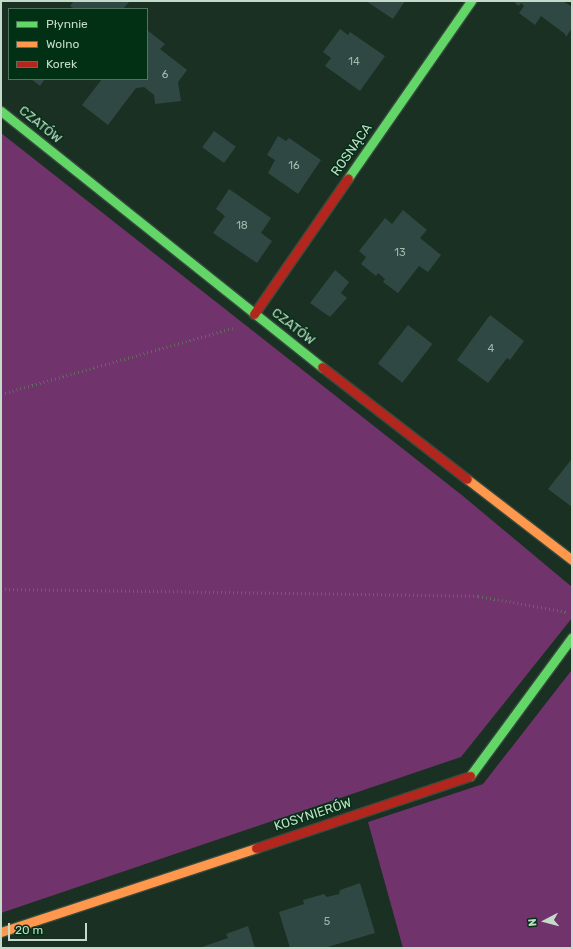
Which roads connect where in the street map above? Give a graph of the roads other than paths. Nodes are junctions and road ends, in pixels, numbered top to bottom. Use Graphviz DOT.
graph roads {
  1 [pos="471,1"];
  2 [pos="1,111"];
  3 [pos="254,314"];
  4 [pos="572,560"];
  5 [pos="572,637"];
  6 [pos="1,932"];
  1 -- 3 [label="street, ROSNĄCA"];
  2 -- 3 [label="street, CZATÓW"];
  3 -- 4 [label="street, CZATÓW"];
  5 -- 6 [label="street, KOSYNIERÓW"];
}
